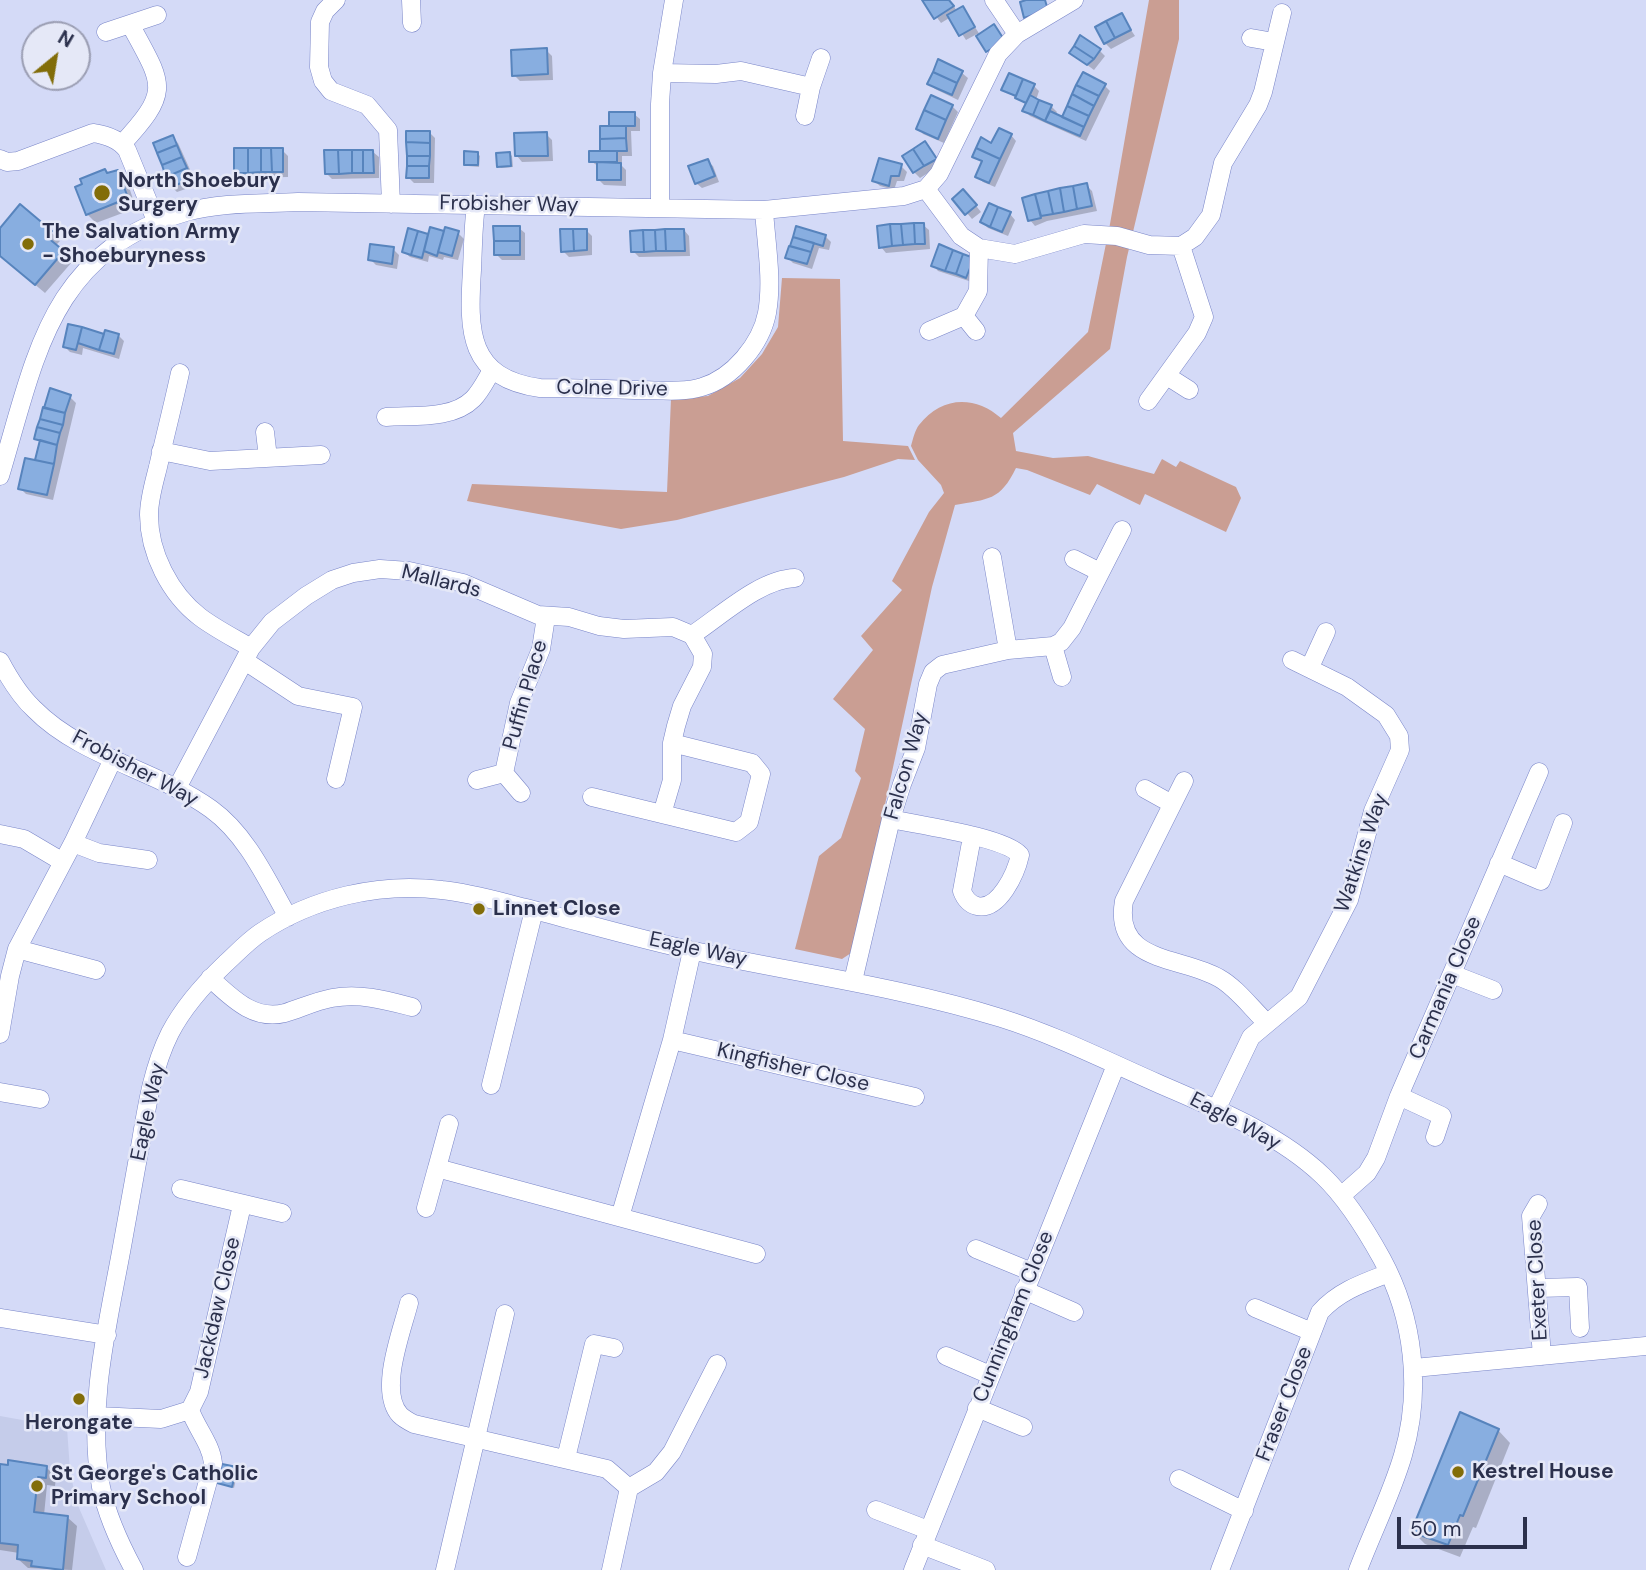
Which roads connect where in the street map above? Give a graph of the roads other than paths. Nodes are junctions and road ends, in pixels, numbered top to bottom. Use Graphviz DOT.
graph roads {
  1 [pos="336,0"];
  2 [pos="411,0"];
  3 [pos="674,0"];
  4 [pos="994,0"];
  5 [pos="1074,0"];
  6 [pos="1282,13"];
  7 [pos="157,15"];
  8 [pos="412,23"];
  9 [pos="130,24"];
  10 [pos="106,32"];
  11 [pos="1017,34"];
  12 [pos="1251,38"];
  13 [pos="1274,43"];
  14 [pos="821,58"];
  15 [pos="662,73"];
  16 [pos="811,87"];
  17 [pos="805,116"];
  18 [pos="122,144"];
  19 [pos="0,159"];
  20 [pos="926,189"];
  21 [pos="391,204"];
  22 [pos="476,205"];
  23 [pos="660,207"];
  24 [pos="764,210"];
  25 [pos="157,223"];
  26 [pos="1181,246"];
  27 [pos="979,248"];
  28 [pos="964,316"];
  29 [pos="929,331"];
  30 [pos="976,331"];
  31 [pos="492,370"];
  32 [pos="180,373"];
  33 [pos="1167,376"];
  34 [pos="1189,390"];
  35 [pos="1148,401"];
  36 [pos="386,417"];
  37 [pos="265,432"];
  38 [pos="161,451"];
  39 [pos="321,455"];
  40 [pos="268,458"];
  41 [pos="0,476"];
  42 [pos="1122,530"];
  43 [pos="992,557"];
  44 [pos="1074,559"];
  45 [pos="1100,572"];
  46 [pos="795,578"];
  47 [pos="546,617"];
  48 [pos="1326,632"];
  49 [pos="692,635"];
  50 [pos="1053,646"];
  51 [pos="1008,650"];
  52 [pos="248,654"];
  53 [pos="1292,660"];
  54 [pos="0,661"];
  55 [pos="1310,667"];
  56 [pos="1062,677"];
  57 [pos="672,743"];
  58 [pos="113,759"];
  59 [pos="1539,772"];
  60 [pos="505,773"];
  61 [pos="336,779"];
  62 [pos="477,780"];
  63 [pos="1184,781"];
  64 [pos="177,788"];
  65 [pos="1145,789"];
  66 [pos="521,793"];
  67 [pos="592,797"];
  68 [pos="1172,804"];
  69 [pos="662,814"];
  70 [pos="891,819"];
  71 [pos="1563,823"];
  72 [pos="0,834"];
  73 [pos="972,837"];
  74 [pos="73,843"];
  75 [pos="148,860"];
  76 [pos="63,862"];
  77 [pos="1499,863"];
  78 [pos="534,911"];
  79 [pos="288,917"];
  80 [pos="18,949"];
  81 [pos="692,951"];
  82 [pos="96,970"];
  83 [pos="1452,974"];
  84 [pos="5,975"];
  85 [pos="210,978"];
  86 [pos="853,981"];
  87 [pos="1493,990"];
  88 [pos="412,1007"];
  89 [pos="1267,1023"];
  90 [pos="0,1034"];
  91 [pos="672,1040"];
  92 [pos="1116,1065"];
  93 [pos="491,1085"];
  94 [pos="0,1092"];
  95 [pos="1399,1096"];
  96 [pos="915,1097"];
  97 [pos="40,1099"];
  98 [pos="1216,1110"];
  99 [pos="449,1124"];
  100 [pos="1436,1137"];
  101 [pos="437,1168"];
  102 [pos="181,1189"];
  103 [pos="1341,1196"];
  104 [pos="1538,1204"];
  105 [pos="242,1205"];
  106 [pos="426,1208"];
  107 [pos="282,1213"];
  108 [pos="620,1217"];
  109 [pos="976,1249"];
  110 [pos="756,1254"];
  111 [pos="1032,1272"];
  112 [pos="1389,1273"];
  113 [pos="1537,1288"];
  114 [pos="1024,1290"];
  115 [pos="409,1303"];
  116 [pos="1255,1308"];
  117 [pos="1074,1312"];
  118 [pos="505,1314"];
  119 [pos="0,1318"];
  120 [pos="1580,1328"];
  121 [pos="1312,1332"];
  122 [pos="107,1335"];
  123 [pos="1646,1346"];
  124 [pos="614,1348"];
  125 [pos="946,1356"];
  126 [pos="1542,1356"];
  127 [pos="717,1364"];
  128 [pos="1413,1368"];
  129 [pos="990,1375"];
  130 [pos="977,1408"];
  131 [pos="190,1410"];
  132 [pos="97,1416"];
  133 [pos="1023,1427"];
  134 [pos="475,1440"];
  135 [pos="566,1458"];
  136 [pos="1179,1479"];
  137 [pos="629,1488"];
  138 [pos="876,1510"];
  139 [pos="1244,1511"];
  140 [pos="925,1537"];
  141 [pos="187,1557"];
  142 [pos="134,1570"];
  143 [pos="445,1570"];
  144 [pos="611,1570"];
  145 [pos="913,1570"];
  146 [pos="986,1570"];
  147 [pos="1220,1570"];
  148 [pos="1358,1570"];
  1 -- 21 [label="street"];
  2 -- 8 [label="street"];
  3 -- 15 [label="street"];
  4 -- 11 [label="street"];
  5 -- 11 [label="street"];
  6 -- 13 [label="street"];
  7 -- 9 [label="street"];
  9 -- 10 [label="street"];
  9 -- 18 [label="street"];
  11 -- 20 [label="street"];
  12 -- 13 [label="street"];
  13 -- 26 [label="street"];
  14 -- 16 [label="street"];
  15 -- 16 [label="street"];
  15 -- 23 [label="street"];
  16 -- 17 [label="street"];
  18 -- 19 [label="street"];
  18 -- 25 [label="street"];
  20 -- 24 [label="street, Frobisher Way"];
  20 -- 27 [label="street"];
  21 -- 22 [label="street, Frobisher Way"];
  21 -- 25 [label="street, Frobisher Way"];
  22 -- 23 [label="street, Frobisher Way"];
  22 -- 31 [label="street"];
  23 -- 24 [label="street, Frobisher Way"];
  24 -- 31 [label="street, Colne Drive"];
  25 -- 41 [label="street, Frobisher Way"];
  26 -- 27 [label="street"];
  26 -- 33 [label="street"];
  27 -- 28 [label="street"];
  28 -- 29 [label="street"];
  28 -- 30 [label="street"];
  31 -- 36 [label="street"];
  32 -- 38 [label="street"];
  33 -- 34 [label="street"];
  33 -- 35 [label="street"];
  37 -- 40 [label="street"];
  38 -- 40 [label="street"];
  38 -- 52 [label="street"];
  39 -- 40 [label="street"];
  42 -- 45 [label="street"];
  43 -- 51 [label="street"];
  44 -- 45 [label="street"];
  45 -- 50 [label="street"];
  46 -- 49 [label="street"];
  47 -- 49 [label="street, Mallards"];
  47 -- 52 [label="street, Mallards"];
  47 -- 60 [label="street, Puffin Place"];
  48 -- 55 [label="street"];
  49 -- 57 [label="street"];
  50 -- 51 [label="street, Falcon Way"];
  50 -- 56 [label="street"];
  51 -- 70 [label="street, Falcon Way"];
  52 -- 61 [label="street"];
  52 -- 64 [label="street, Mallards"];
  53 -- 55 [label="street, Watkins Way"];
  54 -- 58 [label="street, Frobisher Way"];
  55 -- 89 [label="street, Watkins Way"];
  57 -- 69 [label="street"];
  57 -- 69 [label="street"];
  58 -- 64 [label="street, Frobisher Way"];
  58 -- 74 [label="street"];
  59 -- 77 [label="street, Carmania Close"];
  60 -- 62 [label="street, Puffin Place"];
  60 -- 66 [label="street, Puffin Place"];
  63 -- 68 [label="street"];
  64 -- 79 [label="street, Frobisher Way"];
  65 -- 68 [label="street"];
  67 -- 69 [label="street"];
  68 -- 89 [label="street"];
  70 -- 73 [label="street"];
  70 -- 86 [label="street, Falcon Way"];
  71 -- 77 [label="street"];
  72 -- 76 [label="street"];
  74 -- 75 [label="street"];
  74 -- 76 [label="street"];
  76 -- 80 [label="street"];
  77 -- 83 [label="street, Carmania Close"];
  78 -- 79 [label="street, Eagle Way"];
  78 -- 81 [label="street, Eagle Way"];
  78 -- 93 [label="street"];
  79 -- 85 [label="street, Eagle Way"];
  80 -- 82 [label="street"];
  80 -- 84 [label="street"];
  81 -- 86 [label="street, Eagle Way"];
  81 -- 91 [label="street"];
  83 -- 87 [label="street"];
  83 -- 95 [label="street, Carmania Close"];
  84 -- 90 [label="street"];
  85 -- 88 [label="street"];
  85 -- 122 [label="street, Eagle Way"];
  86 -- 92 [label="street, Eagle Way"];
  89 -- 98 [label="street, Watkins Way"];
  91 -- 96 [label="street, Kingfisher Close"];
  91 -- 108 [label="street"];
  92 -- 98 [label="street, Eagle Way"];
  92 -- 111 [label="street, Cunningham Close"];
  94 -- 97 [label="street"];
  95 -- 100 [label="street"];
  95 -- 103 [label="street, Carmania Close"];
  98 -- 103 [label="street, Eagle Way"];
  99 -- 101 [label="street"];
  101 -- 106 [label="street"];
  101 -- 108 [label="street"];
  102 -- 105 [label="street"];
  103 -- 112 [label="street, Eagle Way"];
  104 -- 113 [label="street, Exeter Close"];
  105 -- 107 [label="street"];
  105 -- 131 [label="street, Jackdaw Close"];
  108 -- 110 [label="street"];
  109 -- 111 [label="street"];
  111 -- 114 [label="street, Cunningham Close"];
  112 -- 121 [label="street, Fraser Close"];
  112 -- 128 [label="street, Eagle Way"];
  113 -- 120 [label="street"];
  113 -- 126 [label="street, Exeter Close"];
  114 -- 117 [label="street"];
  114 -- 129 [label="street, Cunningham Close"];
  115 -- 134 [label="street"];
  116 -- 121 [label="street"];
  118 -- 134 [label="street"];
  119 -- 122 [label="street"];
  121 -- 139 [label="street, Fraser Close"];
  122 -- 132 [label="street, Eagle Way"];
  123 -- 126 [label="street, Exeter Close"];
  124 -- 135 [label="street"];
  125 -- 129 [label="street"];
  126 -- 128 [label="street, Exeter Close"];
  127 -- 137 [label="street"];
  128 -- 148 [label="street, Eagle Way"];
  129 -- 130 [label="street, Cunningham Close"];
  130 -- 133 [label="street"];
  130 -- 140 [label="street, Cunningham Close"];
  131 -- 132 [label="street"];
  131 -- 141 [label="street"];
  132 -- 142 [label="street, Eagle Way"];
  134 -- 135 [label="street"];
  134 -- 143 [label="street"];
  135 -- 137 [label="street"];
  136 -- 139 [label="street"];
  137 -- 144 [label="street"];
  138 -- 140 [label="street"];
  139 -- 147 [label="street, Fraser Close"];
  140 -- 145 [label="street, Cunningham Close"];
  140 -- 146 [label="street"];
}
